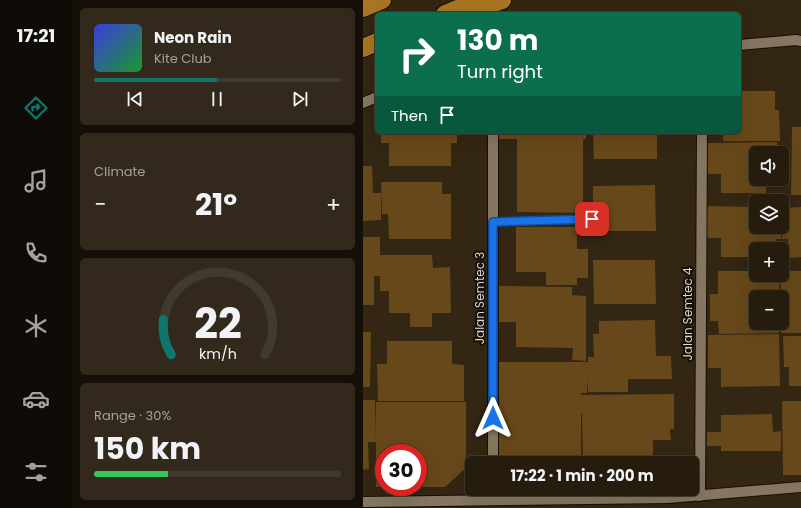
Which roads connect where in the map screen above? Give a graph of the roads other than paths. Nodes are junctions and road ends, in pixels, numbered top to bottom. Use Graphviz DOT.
graph roads {
  1 [pos="382,0"];
  2 [pos="479,0"];
  3 [pos="501,0"];
  4 [pos="363,8"];
  5 [pos="450,12"];
  6 [pos="469,12"];
  7 [pos="801,41"];
  8 [pos="375,43"];
  9 [pos="741,45"];
  10 [pos="363,48"];
  11 [pos="375,98"];
  12 [pos="363,103"];
  13 [pos="493,134"];
  14 [pos="702,134"];
  15 [pos="592,219"];
  16 [pos="493,222"];
  17 [pos="493,456"];
  18 [pos="801,487"];
  19 [pos="493,496"];
  20 [pos="700,496"];
  21 [pos="493,500"];
  22 [pos="363,502"];
  1 -- 4 [label="highway"];
  2 -- 5 [label="highway"];
  3 -- 6 [label="highway"];
  7 -- 9 [label="street"];
  8 -- 10 [label="highway"];
  11 -- 12 [label="street"];
  13 -- 16 [label="street, Jalan Semtec 3"];
  14 -- 20 [label="street, Jalan Semtec 4"];
  15 -- 16 [label="lane"];
  16 -- 17 [label="street, Jalan Semtec 3"];
  18 -- 20 [label="street"];
  19 -- 21 [label="street"];
  20 -- 21 [label="street"];
  21 -- 22 [label="street"];
}
